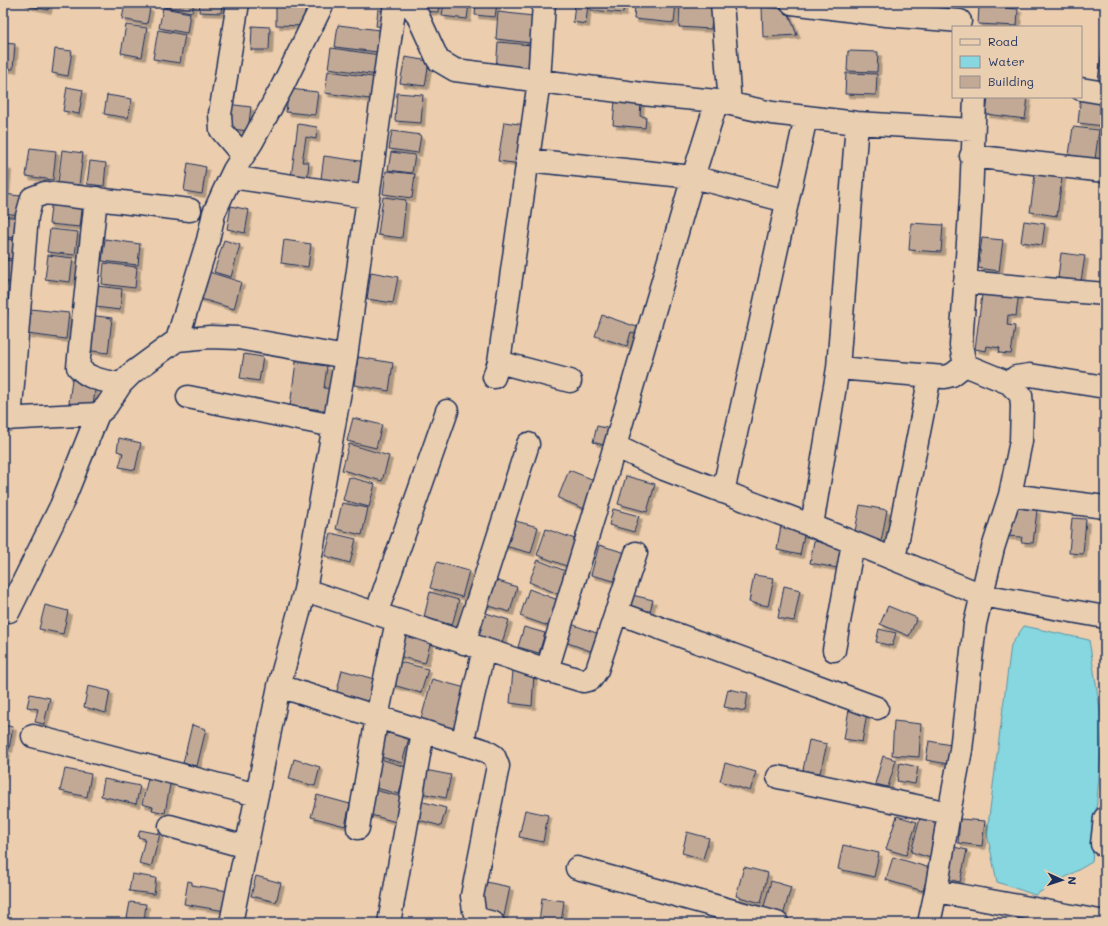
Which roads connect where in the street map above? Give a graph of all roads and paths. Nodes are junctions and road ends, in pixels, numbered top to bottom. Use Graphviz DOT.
graph roads {
  1 [pos="238,3"];
  2 [pos="323,3"];
  3 [pos="544,3"];
  4 [pos="722,3"];
  5 [pos="792,3"];
  6 [pos="394,4"];
  7 [pos="958,17"];
  8 [pos="539,81"];
  9 [pos="1082,88"];
  10 [pos="1105,93"];
  11 [pos="975,98"];
  12 [pos="724,103"];
  13 [pos="806,117"];
  14 [pos="856,123"];
  15 [pos="973,130"];
  16 [pos="243,156"];
  17 [pos="971,156"];
  18 [pos="527,160"];
  19 [pos="1105,171"];
  20 [pos="231,177"];
  21 [pos="693,177"];
  22 [pos="368,197"];
  23 [pos="96,198"];
  24 [pos="787,201"];
  25 [pos="190,210"];
  26 [pos="965,282"];
  27 [pos="1105,294"];
  28 [pos="177,340"];
  29 [pos="346,357"];
  30 [pos="965,365"];
  31 [pos="838,368"];
  32 [pos="930,376"];
  33 [pos="570,381"];
  34 [pos="122,384"];
  35 [pos="1009,384"];
  36 [pos="1105,387"];
  37 [pos="188,397"];
  38 [pos="448,411"];
  39 [pos="98,414"];
  40 [pos="7,419"];
  41 [pos="334,426"];
  42 [pos="528,444"];
  43 [pos="615,446"];
  44 [pos="723,492"];
  45 [pos="1010,495"];
  46 [pos="1105,507"];
  47 [pos="810,525"];
  48 [pos="853,543"];
  49 [pos="636,553"];
  50 [pos="894,560"];
  51 [pos="305,590"];
  52 [pos="982,595"];
  53 [pos="8,611"];
  54 [pos="616,612"];
  55 [pos="376,614"];
  56 [pos="1105,617"];
  57 [pos="397,621"];
  58 [pos="474,646"];
  59 [pos="834,650"];
  60 [pos="547,670"];
  61 [pos="278,686"];
  62 [pos="876,708"];
  63 [pos="377,717"];
  64 [pos="423,732"];
  65 [pos="33,736"];
  66 [pos="462,744"];
  67 [pos="778,777"];
  68 [pos="257,795"];
  69 [pos="948,814"];
  70 [pos="1105,818"];
  71 [pos="170,826"];
  72 [pos="358,828"];
  73 [pos="1102,844"];
  74 [pos="246,847"];
  75 [pos="577,868"];
  76 [pos="936,891"];
  77 [pos="1105,922"];
  78 [pos="231,923"];
  79 [pos="389,923"];
  80 [pos="493,923"];
  81 [pos="777,923"];
  82 [pos="929,923"];
  1 -- 16 [label="street"];
  2 -- 16 [label="street"];
  3 -- 8 [label="street"];
  4 -- 12 [label="street"];
  5 -- 7 [label="street"];
  6 -- 8 [label="street"];
  6 -- 22 [label="street"];
  8 -- 12 [label="street"];
  8 -- 18 [label="street"];
  9 -- 10 [label="street"];
  11 -- 15 [label="street"];
  12 -- 13 [label="street"];
  12 -- 21 [label="street"];
  13 -- 14 [label="street"];
  13 -- 24 [label="street"];
  14 -- 15 [label="street"];
  14 -- 31 [label="street"];
  15 -- 17 [label="street"];
  16 -- 20 [label="street"];
  17 -- 19 [label="street"];
  17 -- 26 [label="street"];
  18 -- 21 [label="street"];
  18 -- 33 [label="street"];
  20 -- 22 [label="street"];
  20 -- 28 [label="street"];
  21 -- 24 [label="street"];
  21 -- 43 [label="street"];
  22 -- 29 [label="street"];
  23 -- 25 [label="street"];
  23 -- 34 [label="street"];
  23 -- 40 [label="street"];
  24 -- 44 [label="street"];
  26 -- 27 [label="street"];
  26 -- 30 [label="street"];
  28 -- 29 [label="street"];
  28 -- 34 [label="street"];
  29 -- 41 [label="street"];
  30 -- 32 [label="street"];
  30 -- 35 [label="street"];
  31 -- 32 [label="street"];
  31 -- 47 [label="street"];
  32 -- 50 [label="street"];
  34 -- 39 [label="street"];
  35 -- 36 [label="street"];
  35 -- 45 [label="street"];
  37 -- 41 [label="street"];
  38 -- 55 [label="street"];
  39 -- 40 [label="street"];
  39 -- 53 [label="street"];
  41 -- 51 [label="street"];
  42 -- 58 [label="street"];
  43 -- 44 [label="street"];
  43 -- 60 [label="street"];
  44 -- 47 [label="street"];
  45 -- 46 [label="street"];
  45 -- 52 [label="street"];
  47 -- 48 [label="street"];
  48 -- 50 [label="street"];
  48 -- 59 [label="street"];
  49 -- 54 [label="street"];
  50 -- 52 [label="street"];
  51 -- 55 [label="street"];
  51 -- 61 [label="street"];
  52 -- 56 [label="street"];
  52 -- 69 [label="street"];
  54 -- 60 [label="street"];
  54 -- 62 [label="street"];
  55 -- 57 [label="street"];
  57 -- 58 [label="street"];
  57 -- 63 [label="street"];
  58 -- 60 [label="street"];
  58 -- 66 [label="street"];
  61 -- 63 [label="street"];
  61 -- 68 [label="street"];
  63 -- 64 [label="street"];
  63 -- 72 [label="street"];
  64 -- 66 [label="street"];
  64 -- 79 [label="street"];
  65 -- 68 [label="street"];
  66 -- 80 [label="street"];
  67 -- 69 [label="street"];
  68 -- 74 [label="street"];
  69 -- 76 [label="street"];
  70 -- 73 [label="street"];
  71 -- 74 [label="street"];
  74 -- 78 [label="street"];
  75 -- 81 [label="street"];
  76 -- 77 [label="street"];
  76 -- 82 [label="street"];
}
